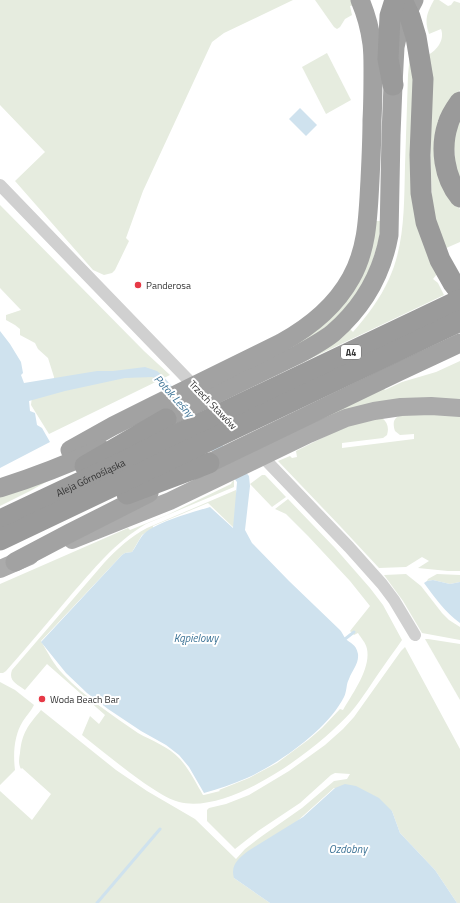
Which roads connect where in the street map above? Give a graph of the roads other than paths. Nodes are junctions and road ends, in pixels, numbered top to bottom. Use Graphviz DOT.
graph roads {
  1 [pos="360,0"];
  2 [pos="395,0"];
  3 [pos="402,0"];
  4 [pos="414,0"];
  5 [pos="393,85"];
  6 [pos="460,102"];
  7 [pos="0,185"];
  8 [pos="460,197"];
  9 [pos="460,292"];
  10 [pos="460,300"];
  11 [pos="460,321"];
  12 [pos="460,343"];
  13 [pos="220,382"];
  14 [pos="460,408"];
  15 [pos="249,411"];
  16 [pos="159,412"];
  17 [pos="277,440"];
  18 [pos="216,470"];
  19 [pos="0,488"];
  20 [pos="2,529"];
  21 [pos="8,565"];
  22 [pos="415,635"];
  1 -- 13 [label="highway"];
  2 -- 5 [label="highway"];
  3 -- 9 [label="highway"];
  4 -- 5 [label="highway"];
  5 -- 13 [label="highway"];
  6 -- 8 [label="highway"];
  7 -- 22 [label="street, Trzech Stawów"];
  10 -- 15 [label="highway, A4"];
  11 -- 15 [label="highway, A4"];
  12 -- 17 [label="highway"];
  13 -- 16 [label="highway"];
  14 -- 17 [label="main road"];
  15 -- 20 [label="highway, A4"];
  16 -- 19 [label="highway"];
  16 -- 20 [label="highway"];
  17 -- 18 [label="highway"];
  18 -- 20 [label="highway"];
  18 -- 21 [label="highway"];
}
